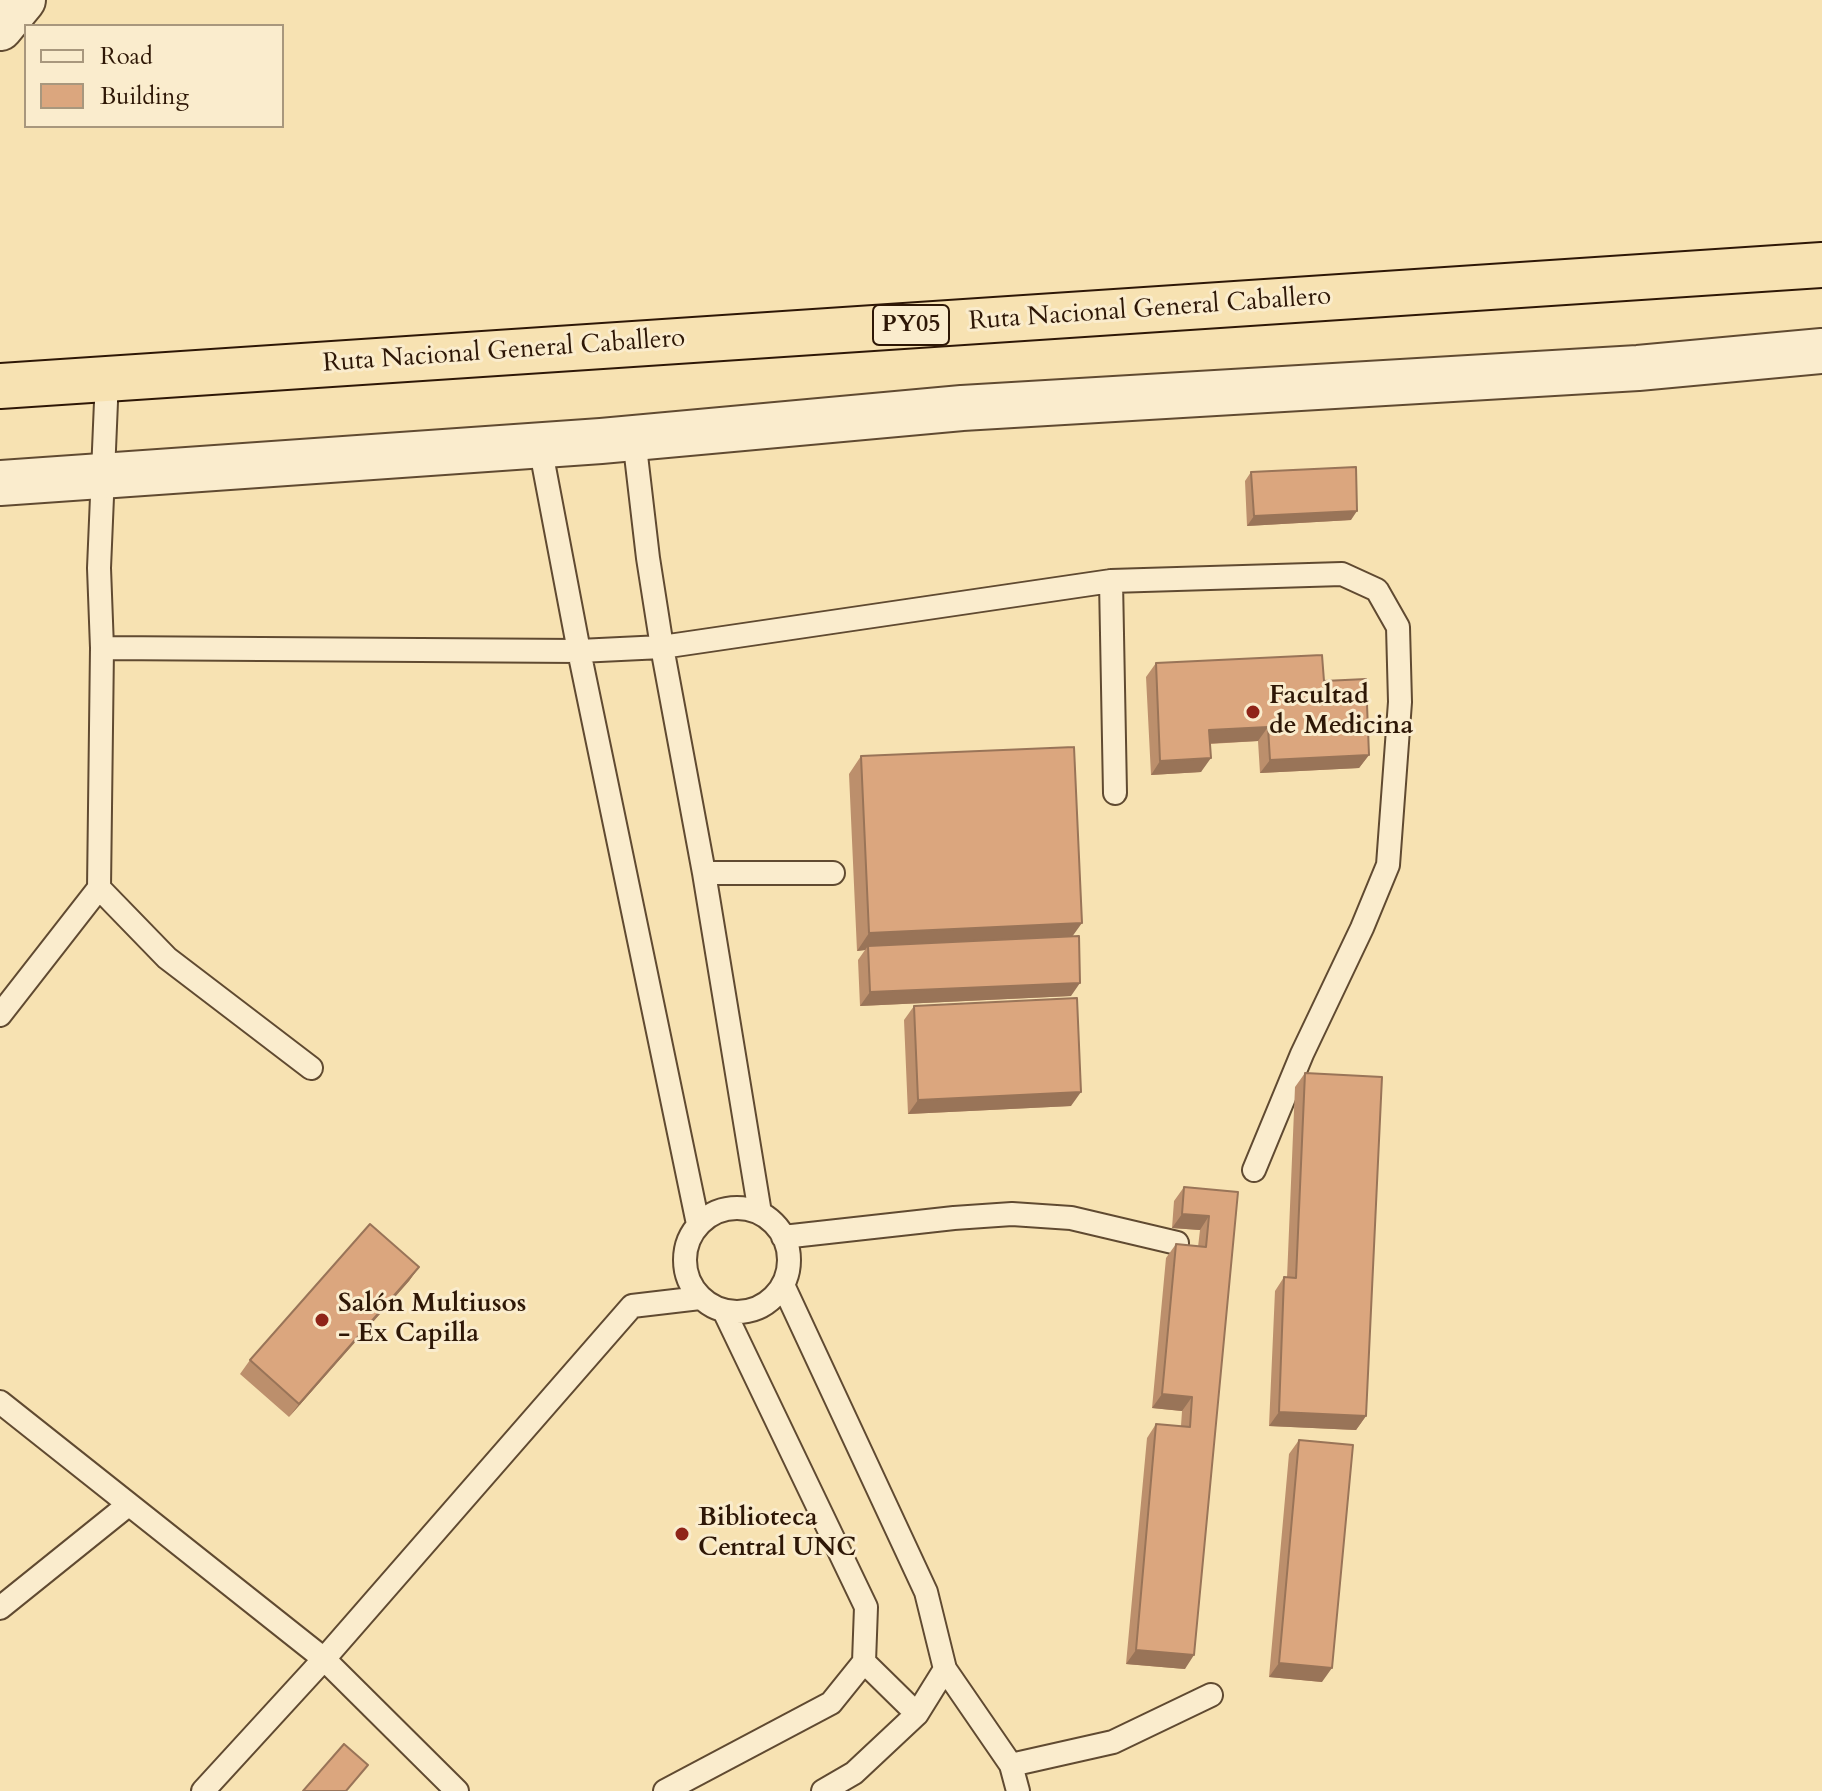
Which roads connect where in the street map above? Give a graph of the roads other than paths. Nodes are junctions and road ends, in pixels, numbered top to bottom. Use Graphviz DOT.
graph roads {
  1 [pos="23,0"];
  2 [pos="0,28"];
  3 [pos="1822,265"];
  4 [pos="1822,351"];
  5 [pos="107,378"];
  6 [pos="0,386"];
  7 [pos="634,438"];
  8 [pos="540,446"];
  9 [pos="103,477"];
  10 [pos="0,483"];
  11 [pos="1111,581"];
  12 [pos="662,647"];
  13 [pos="102,648"];
  14 [pos="579,651"];
  15 [pos="1115,793"];
  16 [pos="704,873"];
  17 [pos="833,873"];
  18 [pos="99,888"];
  19 [pos="0,1015"];
  20 [pos="311,1068"];
  21 [pos="1254,1170"];
  22 [pos="760,1213"];
  23 [pos="698,1224"];
  24 [pos="783,1237"];
  25 [pos="1177,1243"];
  26 [pos="783,1285"];
  27 [pos="700,1298"];
  28 [pos="725,1313"];
  29 [pos="0,1402"];
  30 [pos="128,1505"];
  31 [pos="0,1608"];
  32 [pos="324,1659"];
  33 [pos="864,1662"];
  34 [pos="945,1669"];
  35 [pos="1211,1695"];
  36 [pos="917,1714"];
  37 [pos="1011,1765"];
  38 [pos="203,1791"];
  39 [pos="457,1791"];
  40 [pos="665,1791"];
  41 [pos="823,1791"];
  42 [pos="1018,1791"];
  1 -- 2 [label="street"];
  3 -- 5 [label="highway, Ruta Nacional General Caballero / PY05"];
  4 -- 7 [label="street"];
  5 -- 6 [label="highway, Ruta Nacional General Caballero / PY05"];
  5 -- 9 [label="lane"];
  7 -- 8 [label="street"];
  7 -- 12 [label="lane"];
  8 -- 9 [label="street"];
  8 -- 14 [label="lane"];
  9 -- 10 [label="street"];
  9 -- 13 [label="lane"];
  11 -- 12 [label="lane"];
  11 -- 15 [label="lane"];
  11 -- 21 [label="lane"];
  12 -- 14 [label="lane"];
  12 -- 16 [label="lane"];
  13 -- 14 [label="lane"];
  13 -- 18 [label="lane"];
  14 -- 23 [label="lane"];
  16 -- 17 [label="lane"];
  16 -- 22 [label="lane"];
  18 -- 19 [label="lane"];
  18 -- 20 [label="lane"];
  22 -- 23 [label="lane"];
  22 -- 24 [label="lane"];
  23 -- 27 [label="lane"];
  24 -- 25 [label="lane"];
  24 -- 26 [label="lane"];
  26 -- 28 [label="lane"];
  26 -- 34 [label="lane"];
  27 -- 28 [label="lane"];
  27 -- 32 [label="lane"];
  28 -- 33 [label="lane"];
  29 -- 30 [label="lane"];
  30 -- 31 [label="lane"];
  30 -- 32 [label="lane"];
  32 -- 38 [label="lane"];
  32 -- 39 [label="lane"];
  33 -- 36 [label="lane"];
  33 -- 40 [label="lane"];
  34 -- 36 [label="lane"];
  34 -- 37 [label="lane"];
  35 -- 37 [label="lane"];
  36 -- 41 [label="lane"];
  37 -- 42 [label="lane"];
}
